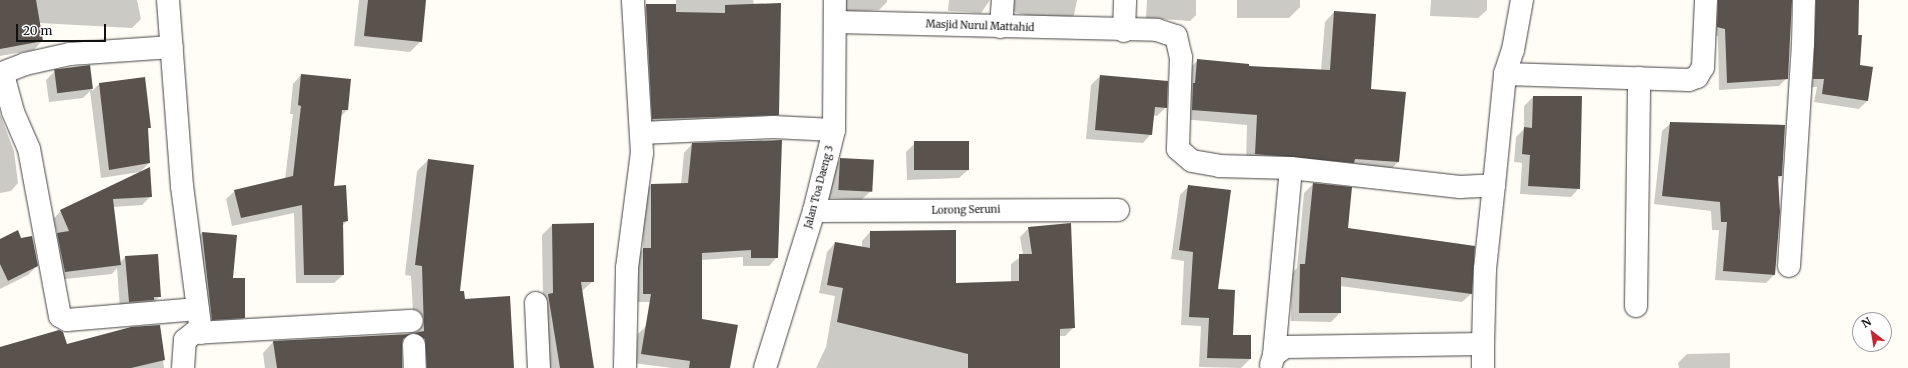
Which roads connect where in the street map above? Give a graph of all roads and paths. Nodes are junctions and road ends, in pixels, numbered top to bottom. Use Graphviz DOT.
graph roads {
  1 [pos="168,0"];
  2 [pos="633,0"];
  3 [pos="835,0"];
  4 [pos="1003,0"];
  5 [pos="1125,0"];
  6 [pos="1522,0"];
  7 [pos="1706,0"];
  8 [pos="1804,0"];
  9 [pos="837,22"];
  10 [pos="1001,27"];
  11 [pos="1124,31"];
  12 [pos="172,47"];
  13 [pos="1,73"];
  14 [pos="1505,74"];
  15 [pos="1639,78"];
  16 [pos="834,130"];
  17 [pos="641,133"];
  18 [pos="1291,168"];
  19 [pos="1494,185"];
  20 [pos="1118,210"];
  21 [pos="814,212"];
  22 [pos="1789,266"];
  23 [pos="536,303"];
  24 [pos="1636,306"];
  25 [pos="198,309"];
  26 [pos="412,321"];
  27 [pos="201,333"];
  28 [pos="1483,344"];
  29 [pos="414,345"];
  30 [pos="1272,361"];
  31 [pos="625,367"];
  32 [pos="183,368"];
  33 [pos="415,368"];
  34 [pos="539,368"];
  35 [pos="765,368"];
  36 [pos="1483,368"];
  1 -- 12 [label="street"];
  2 -- 17 [label="street"];
  3 -- 9 [label="street, Jalan Toa Daeng 3"];
  4 -- 10 [label="street"];
  5 -- 11 [label="street"];
  6 -- 14 [label="street"];
  7 -- 15 [label="street"];
  8 -- 22 [label="street"];
  9 -- 10 [label="street, Masjid Nurul Mattahid"];
  9 -- 16 [label="street, Jalan Toa Daeng 3"];
  10 -- 11 [label="street, Masjid Nurul Mattahid"];
  11 -- 18 [label="street, Masjid Nurul Mattahid"];
  12 -- 13 [label="street"];
  12 -- 25 [label="street"];
  13 -- 25 [label="street"];
  14 -- 15 [label="street"];
  14 -- 19 [label="street"];
  15 -- 24 [label="street"];
  16 -- 17 [label="street"];
  16 -- 21 [label="street, Jalan Toa Daeng 3"];
  17 -- 31 [label="street"];
  18 -- 19 [label="street"];
  18 -- 30 [label="street"];
  19 -- 28 [label="street"];
  20 -- 21 [label="street, Lorong Seruni"];
  21 -- 35 [label="street, Jalan Toa Daeng 3"];
  23 -- 34 [label="street"];
  25 -- 27 [label="street"];
  26 -- 27 [label="street"];
  27 -- 32 [label="street"];
  28 -- 30 [label="street"];
  28 -- 36 [label="street"];
  29 -- 33 [label="street"];
}
